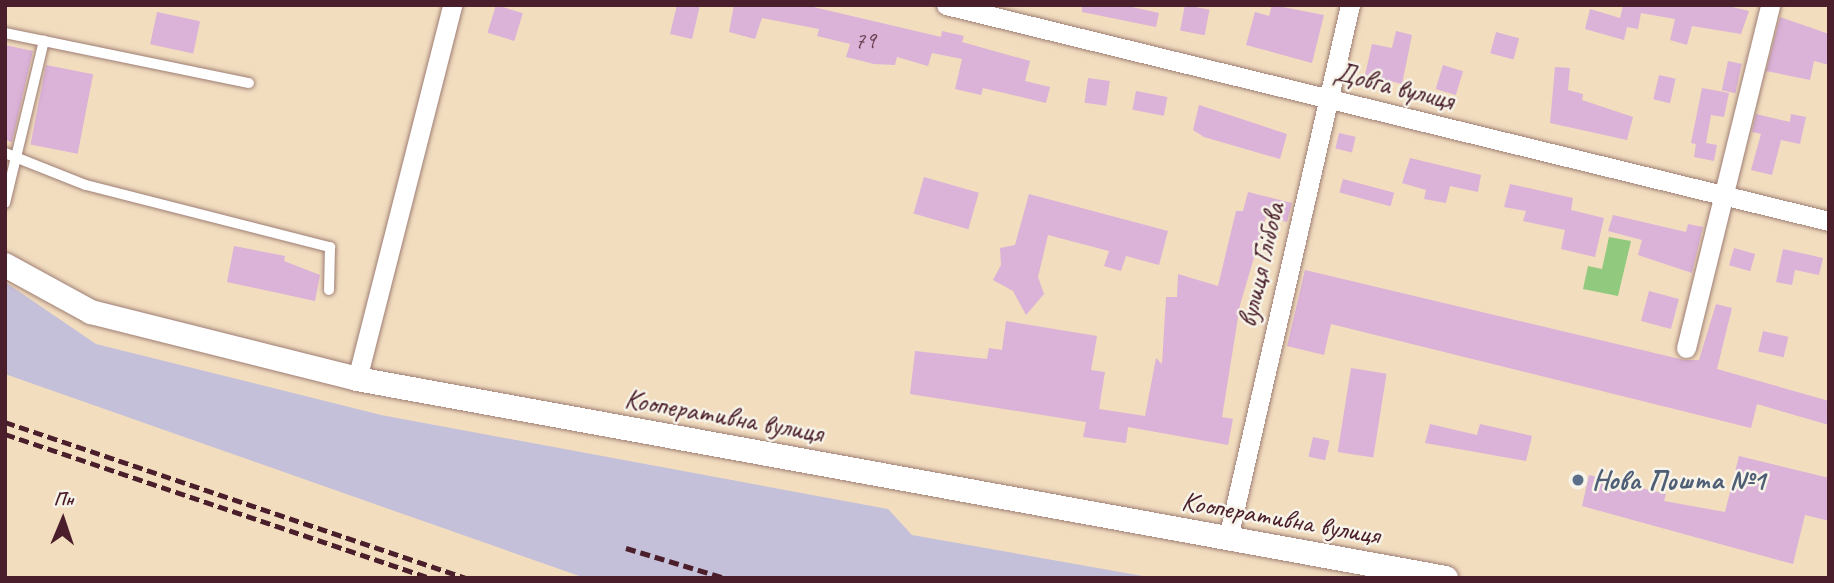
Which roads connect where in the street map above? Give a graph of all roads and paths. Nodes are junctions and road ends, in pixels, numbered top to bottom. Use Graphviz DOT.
graph roads {
  1 [pos="452,5"];
  2 [pos="946,5"];
  3 [pos="1350,5"];
  4 [pos="1770,5"];
  5 [pos="992,11"];
  6 [pos="5,33"];
  7 [pos="44,41"];
  8 [pos="249,83"];
  9 [pos="1327,98"];
  10 [pos="5,153"];
  11 [pos="17,160"];
  12 [pos="1723,195"];
  13 [pos="5,204"];
  14 [pos="1829,221"];
  15 [pos="5,264"];
  16 [pos="329,290"];
  17 [pos="1686,348"];
  18 [pos="357,379"];
  19 [pos="1228,538"];
  20 [pos="1446,578"];
  1 -- 18 [label="street"];
  2 -- 5 [label="street, Довга вулиця"];
  3 -- 9 [label="street, вулиця Глібова"];
  4 -- 12 [label="street"];
  5 -- 9 [label="street, Довга вулиця"];
  6 -- 7 [label="lane"];
  7 -- 8 [label="lane"];
  7 -- 11 [label="lane"];
  9 -- 12 [label="street, Довга вулиця"];
  9 -- 19 [label="street, вулиця Глібова"];
  10 -- 11 [label="lane"];
  11 -- 13 [label="lane"];
  11 -- 16 [label="lane"];
  12 -- 14 [label="street, Довга вулиця"];
  12 -- 17 [label="street"];
  15 -- 18 [label="street, Кооперативна вулиця"];
  18 -- 19 [label="street, Кооперативна вулиця"];
  19 -- 20 [label="street, Кооперативна вулиця"];
}
